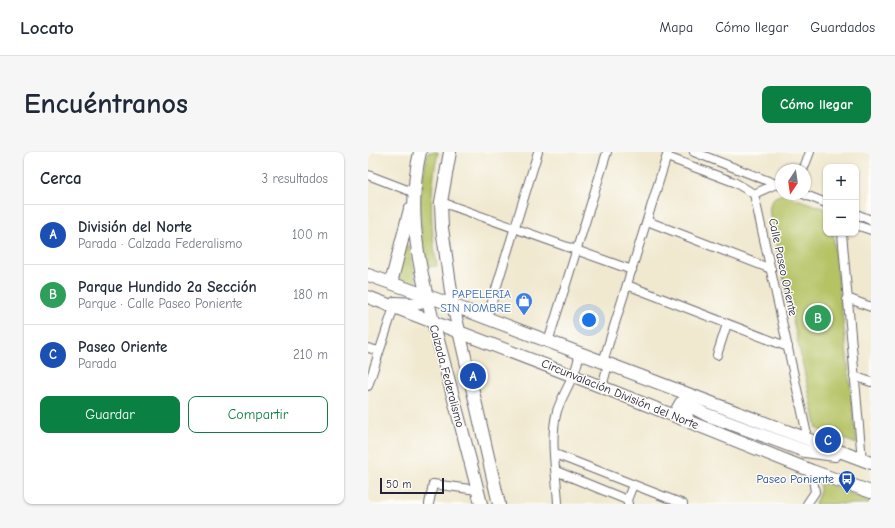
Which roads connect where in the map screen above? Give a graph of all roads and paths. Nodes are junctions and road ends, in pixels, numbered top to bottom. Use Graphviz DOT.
graph roads {
  1 [pos="420,152"];
  2 [pos="450,152"];
  3 [pos="538,152"];
  4 [pos="607,152"];
  5 [pos="694,152"];
  6 [pos="810,152"];
  7 [pos="668,155"];
  8 [pos="805,164"];
  9 [pos="368,175"];
  10 [pos="775,184"];
  11 [pos="775,186"];
  12 [pos="414,193"];
  13 [pos="754,194"];
  14 [pos="811,197"];
  15 [pos="441,202"];
  16 [pos="823,202"];
  17 [pos="859,215"];
  18 [pos="871,220"];
  19 [pos="647,221"];
  20 [pos="859,226"];
  21 [pos="515,228"];
  22 [pos="871,230"];
  23 [pos="842,236"];
  24 [pos="577,250"];
  25 [pos="771,269"];
  26 [pos="632,270"];
  27 [pos="368,275"];
  28 [pos="450,281"];
  29 [pos="391,283"];
  30 [pos="627,285"];
  31 [pos="368,297"];
  32 [pos="430,298"];
  33 [pos="847,298"];
  34 [pos="453,305"];
  35 [pos="394,307"];
  36 [pos="871,307"];
  37 [pos="456,317"];
  38 [pos="487,318"];
  39 [pos="433,321"];
  40 [pos="727,324"];
  41 [pos="459,331"];
  42 [pos="548,342"];
  43 [pos="788,347"];
  44 [pos="368,348"];
  45 [pos="379,351"];
  46 [pos="579,353"];
  47 [pos="717,355"];
  48 [pos="603,362"];
  49 [pos="572,375"];
  50 [pos="854,376"];
  51 [pos="871,382"];
  52 [pos="368,386"];
  53 [pos="602,386"];
  54 [pos="695,424"];
  55 [pos="803,438"];
  56 [pos="555,454"];
  57 [pos="866,462"];
  58 [pos="556,471"];
  59 [pos="812,471"];
  60 [pos="633,485"];
  61 [pos="477,490"];
  62 [pos="871,492"];
  63 [pos="628,502"];
  64 [pos="429,504"];
  65 [pos="481,504"];
  66 [pos="499,504"];
  67 [pos="558,504"];
  68 [pos="683,504"];
  69 [pos="807,504"];
  1 -- 12 [label="main road, Calzada Federalismo"];
  2 -- 15 [label="main road, Calzada Federalismo"];
  3 -- 21 [label="street"];
  4 -- 24 [label="street"];
  5 -- 10 [label="street"];
  6 -- 8 [label="street"];
  7 -- 13 [label="street"];
  7 -- 19 [label="street"];
  9 -- 12 [label="street"];
  11 -- 13 [label="street"];
  12 -- 29 [label="main road"];
  12 -- 32 [label="main road, Calzada Federalismo"];
  13 -- 25 [label="street, Calle Paseo Oriente"];
  14 -- 16 [label="street"];
  15 -- 21 [label="street"];
  15 -- 28 [label="main road, Calzada Federalismo"];
  17 -- 18 [label="street"];
  19 -- 25 [label="street"];
  19 -- 26 [label="street"];
  20 -- 22 [label="street"];
  21 -- 24 [label="street"];
  21 -- 38 [label="street"];
  23 -- 33 [label="street"];
  24 -- 26 [label="street"];
  24 -- 42 [label="street"];
  25 -- 43 [label="street, Calle Paseo Oriente"];
  26 -- 30 [label="street"];
  27 -- 29 [label="main road, Circunvalación División del Norte"];
  28 -- 32 [label="main road"];
  28 -- 34 [label="main road, Calzada Federalismo"];
  29 -- 32 [label="main road, Circunvalación División del Norte"];
  30 -- 40 [label="street"];
  30 -- 48 [label="street"];
  31 -- 32 [label="main road"];
  31 -- 35 [label="main road, Circunvalación División del Norte"];
  32 -- 34 [label="main road, Circunvalación División del Norte"];
  32 -- 39 [label="main road, Calzada Federalismo"];
  33 -- 36 [label="street"];
  33 -- 50 [label="street"];
  34 -- 37 [label="main road, Calzada Federalismo"];
  34 -- 38 [label="main road, Circunvalación División del Norte"];
  35 -- 39 [label="main road, Circunvalación División del Norte"];
  35 -- 45 [label="street"];
  37 -- 39 [label="main road"];
  37 -- 41 [label="main road, Calzada Federalismo"];
  37 -- 42 [label="main road"];
  38 -- 42 [label="main road, Circunvalación División del Norte"];
  39 -- 41 [label="main road, Circunvalación División del Norte"];
  39 -- 61 [label="main road, Calzada Federalismo"];
  40 -- 43 [label="street"];
  40 -- 47 [label="street"];
  41 -- 49 [label="main road, Circunvalación División del Norte"];
  41 -- 66 [label="main road, Calzada Federalismo"];
  42 -- 46 [label="main road, Circunvalación División del Norte"];
  43 -- 55 [label="street, Calle Paseo Oriente"];
  44 -- 45 [label="street"];
  45 -- 52 [label="street"];
  46 -- 48 [label="main road, Circunvalación División del Norte"];
  46 -- 49 [label="street"];
  48 -- 53 [label="street"];
  48 -- 55 [label="main road, Circunvalación División del Norte"];
  49 -- 53 [label="main road, Circunvalación División del Norte"];
  49 -- 56 [label="street"];
  50 -- 51 [label="street"];
  50 -- 57 [label="street"];
  53 -- 54 [label="main road, Circunvalación División del Norte"];
  54 -- 57 [label="main road"];
  54 -- 59 [label="main road, Circunvalación División del Norte"];
  55 -- 57 [label="main road, Circunvalación División del Norte"];
  56 -- 58 [label="street"];
  56 -- 60 [label="street"];
  58 -- 63 [label="street"];
  58 -- 67 [label="street"];
  59 -- 62 [label="main road, Circunvalación División del Norte"];
  59 -- 69 [label="street"];
  60 -- 63 [label="street"];
  60 -- 68 [label="street"];
  61 -- 64 [label="street"];
  61 -- 65 [label="main road, Calzada Federalismo"];
}
